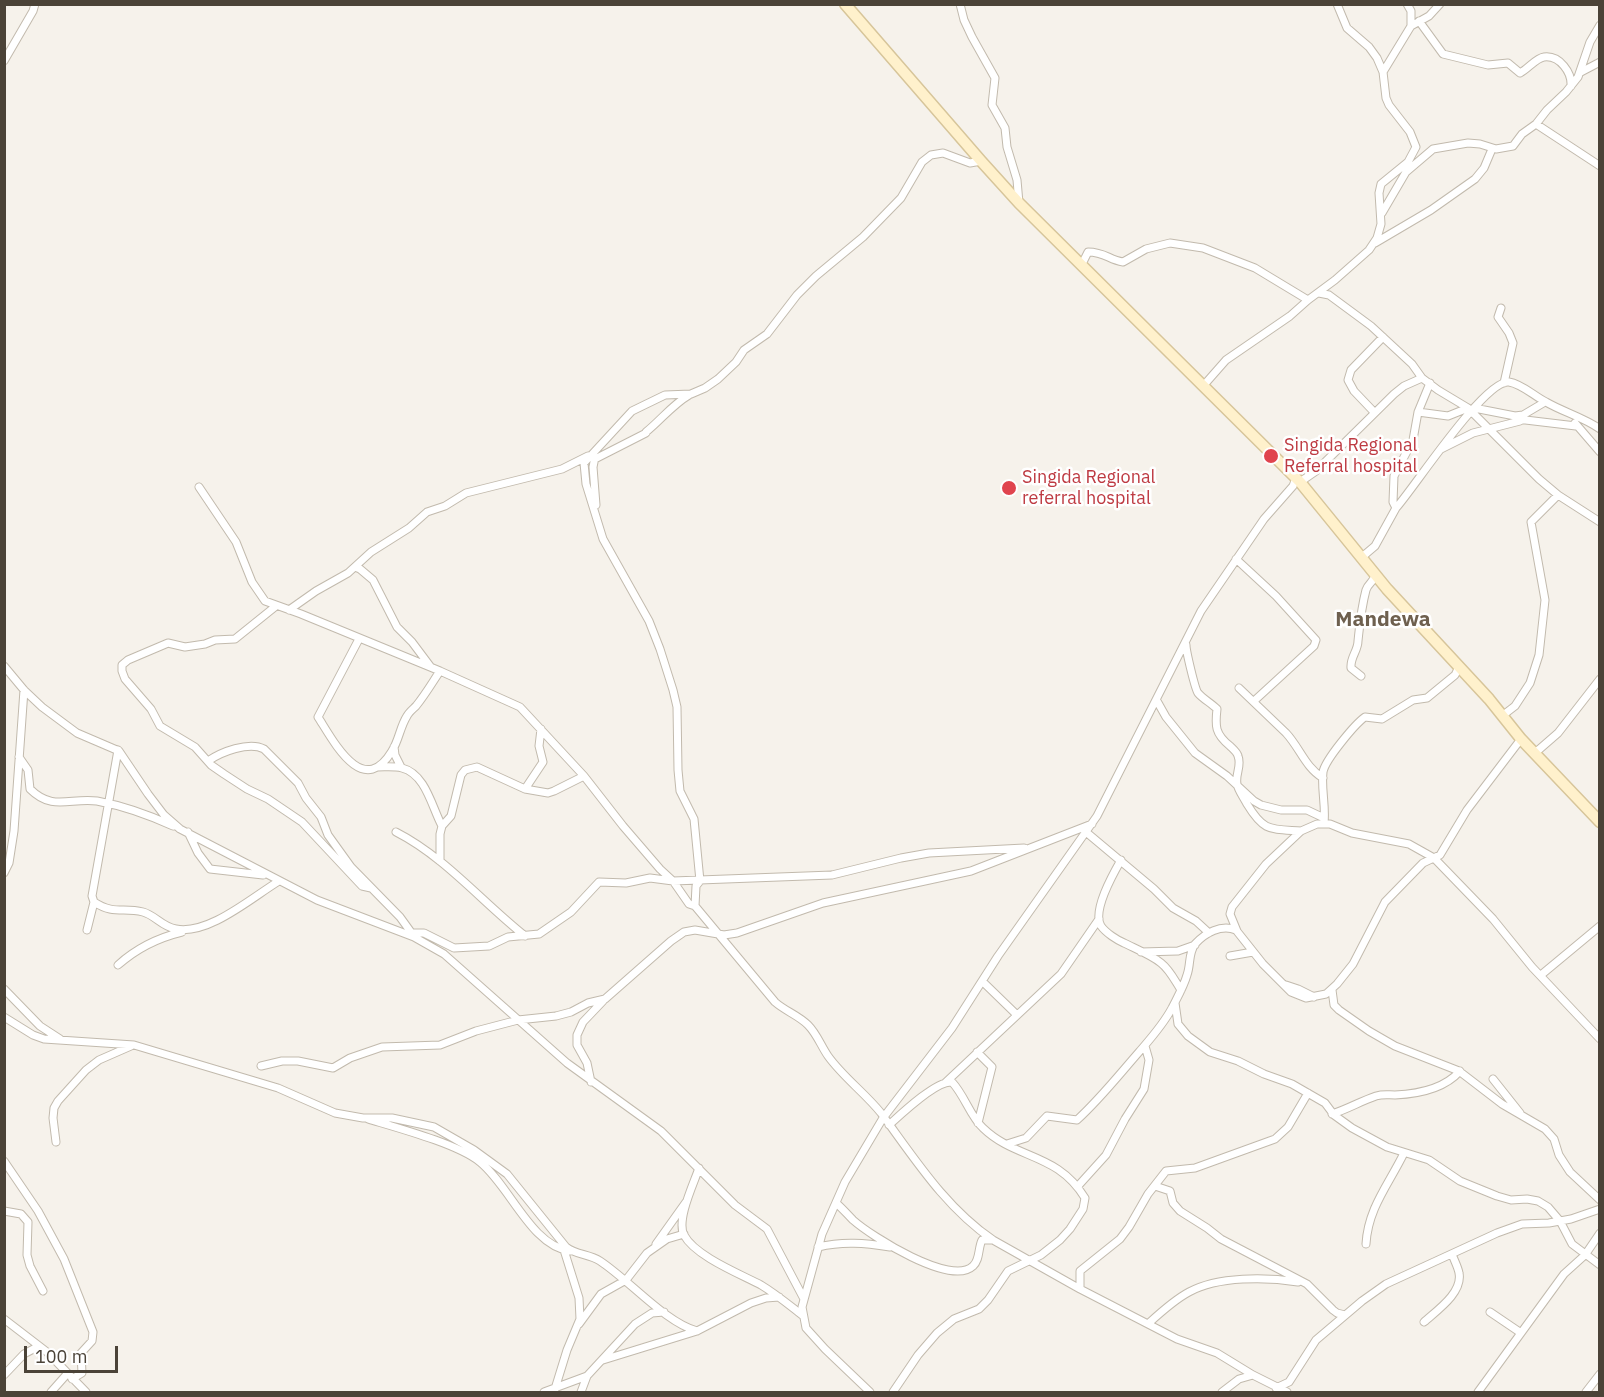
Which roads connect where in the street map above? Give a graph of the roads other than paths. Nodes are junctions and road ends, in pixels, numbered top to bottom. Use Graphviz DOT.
graph roads {
  1 [pos="35,4"];
  2 [pos="845,4"];
  3 [pos="960,4"];
  4 [pos="1337,4"];
  5 [pos="1440,4"];
  6 [pos="1410,7"];
  7 [pos="1419,21"];
  8 [pos="1599,25"];
  9 [pos="1411,26"];
  10 [pos="4,61"];
  11 [pos="1599,62"];
  12 [pos="1383,72"];
  13 [pos="1581,72"];
  14 [pos="1571,86"];
  15 [pos="1536,124"];
  16 [pos="1492,149"];
  17 [pos="981,161"];
  18 [pos="1599,166"];
  19 [pos="1019,203"];
  20 [pos="1382,213"];
  21 [pos="1373,244"];
  22 [pos="1082,264"];
  23 [pos="1328,286"];
  24 [pos="1319,293"];
  25 [pos="1332,297"];
  26 [pos="1308,300"];
  27 [pos="1501,308"];
  28 [pos="1383,337"];
  29 [pos="1422,378"];
  30 [pos="1430,383"];
  31 [pos="1503,383"];
  32 [pos="1204,385"];
  33 [pos="691,394"];
  34 [pos="1545,402"];
  35 [pos="1471,409"];
  36 [pos="1374,412"];
  37 [pos="1418,412"];
  38 [pos="1569,413"];
  39 [pos="1508,415"];
  40 [pos="1520,421"];
  41 [pos="1576,426"];
  42 [pos="1488,429"];
  43 [pos="1599,429"];
  44 [pos="1441,449"];
  45 [pos="1599,452"];
  46 [pos="592,457"];
  47 [pos="1298,480"];
  48 [pos="199,487"];
  49 [pos="1558,495"];
  50 [pos="1396,508"];
  51 [pos="1599,522"];
  52 [pos="1362,557"];
  53 [pos="1236,559"];
  54 [pos="355,567"];
  55 [pos="1375,575"];
  56 [pos="276,606"];
  57 [pos="289,610"];
  58 [pos="359,639"];
  59 [pos="1187,639"];
  60 [pos="4,666"];
  61 [pos="431,668"];
  62 [pos="1458,669"];
  63 [pos="440,671"];
  64 [pos="1361,676"];
  65 [pos="1599,679"];
  66 [pos="1239,688"];
  67 [pos="24,690"];
  68 [pos="1157,701"];
  69 [pos="1254,701"];
  70 [pos="1502,716"];
  71 [pos="541,729"];
  72 [pos="1521,739"];
  73 [pos="394,747"];
  74 [pos="118,750"];
  75 [pos="1535,753"];
  76 [pos="19,757"];
  77 [pos="208,761"];
  78 [pos="378,767"];
  79 [pos="401,767"];
  80 [pos="584,776"];
  81 [pos="1323,778"];
  82 [pos="1237,785"];
  83 [pos="525,789"];
  84 [pos="109,804"];
  85 [pos="1324,821"];
  86 [pos="1599,822"];
  87 [pos="1092,824"];
  88 [pos="442,826"];
  89 [pos="184,831"];
  90 [pos="1301,831"];
  91 [pos="396,832"];
  92 [pos="1086,832"];
  93 [pos="1031,848"];
  94 [pos="1434,858"];
  95 [pos="1121,860"];
  96 [pos="440,861"];
  97 [pos="4,873"];
  98 [pos="268,875"];
  99 [pos="279,880"];
  100 [pos="673,881"];
  101 [pos="700,881"];
  102 [pos="371,888"];
  103 [pos="94,902"];
  104 [pos="695,906"];
  105 [pos="1099,919"];
  106 [pos="1599,926"];
  107 [pos="87,930"];
  108 [pos="188,930"];
  109 [pos="1237,931"];
  110 [pos="1209,933"];
  111 [pos="720,934"];
  112 [pos="413,935"];
  113 [pos="525,936"];
  114 [pos="1195,945"];
  115 [pos="1141,951"];
  116 [pos="1253,952"];
  117 [pos="1230,956"];
  118 [pos="118,964"];
  119 [pos="1541,975"];
  120 [pos="982,981"];
  121 [pos="5,990"];
  122 [pos="1181,990"];
  123 [pos="1332,990"];
  124 [pos="605,999"];
  125 [pos="1175,1002"];
  126 [pos="1017,1015"];
  127 [pos="4,1017"];
  128 [pos="518,1020"];
  129 [pos="1599,1039"];
  130 [pos="65,1042"];
  131 [pos="134,1046"];
  132 [pos="1145,1046"];
  133 [pos="977,1052"];
  134 [pos="261,1066"];
  135 [pos="1460,1071"];
  136 [pos="1467,1077"];
  137 [pos="1493,1079"];
  138 [pos="1453,1080"];
  139 [pos="591,1082"];
  140 [pos="945,1083"];
  141 [pos="1308,1093"];
  142 [pos="1332,1114"];
  143 [pos="1524,1117"];
  144 [pos="363,1118"];
  145 [pos="883,1118"];
  146 [pos="978,1123"];
  147 [pos="889,1125"];
  148 [pos="56,1142"];
  149 [pos="1007,1144"];
  150 [pos="1404,1153"];
  151 [pos="4,1161"];
  152 [pos="699,1168"];
  153 [pos="1078,1186"];
  154 [pos="1155,1186"];
  155 [pos="687,1200"];
  156 [pos="1599,1200"];
  157 [pos="837,1203"];
  158 [pos="1599,1209"];
  159 [pos="4,1211"];
  160 [pos="1560,1221"];
  161 [pos="1599,1233"];
  162 [pos="684,1234"];
  163 [pos="993,1240"];
  164 [pos="1366,1244"];
  165 [pos="818,1247"];
  166 [pos="892,1247"];
  167 [pos="652,1250"];
  168 [pos="567,1251"];
  169 [pos="1452,1254"];
  170 [pos="1585,1255"];
  171 [pos="1031,1259"];
  172 [pos="1599,1265"];
  173 [pos="626,1280"];
  174 [pos="1307,1284"];
  175 [pos="1080,1287"];
  176 [pos="43,1291"];
  177 [pos="779,1297"];
  178 [pos="804,1299"];
  179 [pos="664,1312"];
  180 [pos="1490,1312"];
  181 [pos="802,1315"];
  182 [pos="1345,1315"];
  183 [pos="4,1319"];
  184 [pos="1424,1322"];
  185 [pos="1149,1323"];
  186 [pos="579,1325"];
  187 [pos="698,1331"];
  188 [pos="1521,1334"];
  189 [pos="39,1346"];
  190 [pos="603,1360"];
  191 [pos="1599,1374"];
  192 [pos="4,1375"];
  193 [pos="1253,1375"];
  194 [pos="70,1376"];
  195 [pos="587,1376"];
  196 [pos="1276,1388"];
  197 [pos="554,1390"];
  198 [pos="51,1392"];
  199 [pos="86,1392"];
  200 [pos="544,1392"];
  201 [pos="581,1392"];
  202 [pos="870,1392"];
  203 [pos="893,1392"];
  204 [pos="1222,1392"];
  205 [pos="1287,1392"];
  206 [pos="1478,1392"];
  207 [pos="1586,1392"];
  1 -- 10 [label="street"];
  2 -- 17 [label="main road"];
  3 -- 19 [label="street"];
  4 -- 12 [label="street"];
  5 -- 7 [label="street"];
  6 -- 9 [label="street"];
  7 -- 9 [label="street"];
  7 -- 14 [label="street"];
  8 -- 13 [label="street"];
  9 -- 12 [label="street"];
  11 -- 13 [label="street"];
  12 -- 20 [label="street"];
  13 -- 14 [label="street"];
  14 -- 15 [label="street"];
  15 -- 16 [label="street"];
  15 -- 18 [label="street"];
  16 -- 20 [label="street"];
  16 -- 21 [label="street"];
  17 -- 19 [label="main road"];
  17 -- 33 [label="street"];
  19 -- 22 [label="main road"];
  20 -- 21 [label="street"];
  21 -- 23 [label="street"];
  22 -- 26 [label="street"];
  22 -- 32 [label="main road"];
  23 -- 24 [label="street"];
  23 -- 25 [label="street"];
  24 -- 25 [label="street"];
  24 -- 26 [label="street"];
  25 -- 28 [label="street"];
  26 -- 32 [label="street"];
  27 -- 31 [label="street"];
  28 -- 29 [label="street"];
  28 -- 36 [label="street"];
  29 -- 30 [label="street"];
  29 -- 36 [label="street"];
  30 -- 35 [label="street"];
  30 -- 37 [label="street"];
  31 -- 34 [label="street"];
  31 -- 35 [label="street"];
  32 -- 47 [label="main road"];
  33 -- 46 [label="street"];
  33 -- 46 [label="street"];
  34 -- 38 [label="street"];
  34 -- 39 [label="street"];
  35 -- 37 [label="street"];
  35 -- 39 [label="street"];
  35 -- 42 [label="street"];
  35 -- 44 [label="street"];
  36 -- 47 [label="street"];
  37 -- 50 [label="street"];
  38 -- 41 [label="street"];
  38 -- 43 [label="street"];
  39 -- 40 [label="street"];
  40 -- 41 [label="street"];
  40 -- 42 [label="street"];
  41 -- 45 [label="street"];
  42 -- 44 [label="street"];
  42 -- 49 [label="street"];
  44 -- 50 [label="street"];
  46 -- 54 [label="street"];
  46 -- 101 [label="street"];
  47 -- 52 [label="main road"];
  47 -- 53 [label="street"];
  48 -- 56 [label="street"];
  49 -- 51 [label="street"];
  49 -- 70 [label="street"];
  50 -- 52 [label="street"];
  52 -- 55 [label="main road"];
  53 -- 59 [label="street"];
  53 -- 69 [label="street"];
  54 -- 57 [label="street"];
  54 -- 61 [label="street"];
  55 -- 62 [label="main road"];
  55 -- 64 [label="street"];
  56 -- 57 [label="street"];
  56 -- 77 [label="street"];
  57 -- 58 [label="street"];
  58 -- 61 [label="street"];
  58 -- 78 [label="street"];
  59 -- 68 [label="street"];
  59 -- 82 [label="street"];
  60 -- 67 [label="street"];
  61 -- 63 [label="street"];
  62 -- 70 [label="main road"];
  62 -- 81 [label="street"];
  63 -- 71 [label="street"];
  63 -- 73 [label="street"];
  65 -- 75 [label="street"];
  66 -- 69 [label="street"];
  67 -- 74 [label="street"];
  67 -- 76 [label="street"];
  68 -- 82 [label="street"];
  68 -- 87 [label="street"];
  69 -- 81 [label="street"];
  70 -- 72 [label="main road"];
  71 -- 80 [label="street"];
  71 -- 83 [label="street"];
  72 -- 75 [label="main road"];
  72 -- 94 [label="street"];
  73 -- 78 [label="street"];
  73 -- 79 [label="street"];
  74 -- 84 [label="street"];
  74 -- 89 [label="street"];
  75 -- 86 [label="main road"];
  76 -- 84 [label="street"];
  76 -- 97 [label="street"];
  77 -- 102 [label="street"];
  77 -- 102 [label="street"];
  78 -- 79 [label="street"];
  79 -- 88 [label="street"];
  80 -- 83 [label="street"];
  80 -- 100 [label="street"];
  81 -- 85 [label="street"];
  82 -- 85 [label="street"];
  82 -- 90 [label="street"];
  83 -- 88 [label="street"];
  84 -- 89 [label="street"];
  84 -- 103 [label="street"];
  85 -- 90 [label="street"];
  85 -- 94 [label="street"];
  87 -- 92 [label="street"];
  87 -- 93 [label="street"];
  88 -- 96 [label="street"];
  89 -- 98 [label="street"];
  89 -- 98 [label="street"];
  90 -- 109 [label="street"];
  91 -- 96 [label="street"];
  92 -- 95 [label="street"];
  92 -- 120 [label="street"];
  93 -- 101 [label="street"];
  93 -- 111 [label="street"];
  94 -- 119 [label="street"];
  94 -- 123 [label="street"];
  95 -- 105 [label="street"];
  95 -- 110 [label="street"];
  96 -- 113 [label="street"];
  98 -- 99 [label="street"];
  99 -- 108 [label="street"];
  99 -- 112 [label="street"];
  100 -- 101 [label="street"];
  100 -- 104 [label="street"];
  100 -- 113 [label="street"];
  101 -- 104 [label="street"];
  102 -- 112 [label="street"];
  103 -- 107 [label="street"];
  103 -- 108 [label="street"];
  104 -- 111 [label="street"];
  105 -- 115 [label="street"];
  105 -- 126 [label="street"];
  106 -- 119 [label="street"];
  108 -- 118 [label="street"];
  109 -- 110 [label="street"];
  109 -- 116 [label="street"];
  110 -- 114 [label="street"];
  111 -- 124 [label="street"];
  111 -- 145 [label="street"];
  112 -- 113 [label="street"];
  112 -- 128 [label="street"];
  114 -- 115 [label="street"];
  114 -- 122 [label="street"];
  115 -- 122 [label="street"];
  116 -- 117 [label="street"];
  116 -- 123 [label="street"];
  119 -- 129 [label="street"];
  120 -- 126 [label="street"];
  120 -- 145 [label="street"];
  121 -- 130 [label="street"];
  122 -- 125 [label="street"];
  123 -- 135 [label="street"];
  124 -- 128 [label="street"];
  124 -- 139 [label="street"];
  125 -- 132 [label="street"];
  125 -- 141 [label="street"];
  126 -- 133 [label="street"];
  127 -- 130 [label="street"];
  128 -- 134 [label="street"];
  128 -- 139 [label="street"];
  130 -- 131 [label="street"];
  131 -- 144 [label="street"];
  131 -- 148 [label="street"];
  132 -- 149 [label="street"];
  132 -- 153 [label="street"];
  133 -- 140 [label="street"];
  133 -- 146 [label="street"];
  135 -- 136 [label="street"];
  135 -- 138 [label="street"];
  136 -- 138 [label="street"];
  136 -- 143 [label="street"];
  137 -- 143 [label="street"];
  138 -- 142 [label="street"];
  139 -- 152 [label="street"];
  140 -- 146 [label="street"];
  140 -- 147 [label="street"];
  141 -- 142 [label="street"];
  141 -- 154 [label="street"];
  142 -- 150 [label="street"];
  143 -- 156 [label="street"];
  144 -- 168 [label="street"];
  144 -- 168 [label="street"];
  145 -- 147 [label="street"];
  145 -- 157 [label="street"];
  146 -- 149 [label="street"];
  147 -- 163 [label="street"];
  149 -- 153 [label="street"];
  150 -- 160 [label="street"];
  150 -- 164 [label="street"];
  151 -- 194 [label="street"];
  152 -- 155 [label="street"];
  152 -- 178 [label="street"];
  153 -- 171 [label="street"];
  154 -- 174 [label="street"];
  154 -- 175 [label="street"];
  155 -- 162 [label="street"];
  155 -- 167 [label="street"];
  157 -- 165 [label="street"];
  157 -- 166 [label="street"];
  158 -- 160 [label="street"];
  159 -- 176 [label="street"];
  160 -- 169 [label="street"];
  160 -- 170 [label="street"];
  161 -- 170 [label="street"];
  162 -- 167 [label="street"];
  162 -- 177 [label="street"];
  163 -- 166 [label="street"];
  163 -- 171 [label="street"];
  165 -- 166 [label="street"];
  165 -- 178 [label="street"];
  167 -- 173 [label="street"];
  168 -- 173 [label="street"];
  168 -- 186 [label="street"];
  169 -- 182 [label="street"];
  169 -- 184 [label="street"];
  170 -- 172 [label="street"];
  170 -- 188 [label="street"];
  171 -- 175 [label="street"];
  171 -- 203 [label="street"];
  173 -- 179 [label="street"];
  173 -- 186 [label="street"];
  174 -- 182 [label="street"];
  174 -- 185 [label="street"];
  175 -- 185 [label="street"];
  177 -- 181 [label="street"];
  177 -- 187 [label="street"];
  178 -- 181 [label="street"];
  179 -- 187 [label="street"];
  179 -- 190 [label="street"];
  180 -- 188 [label="street"];
  181 -- 202 [label="street"];
  182 -- 196 [label="street"];
  183 -- 189 [label="street"];
  185 -- 193 [label="street"];
  186 -- 197 [label="street"];
  187 -- 190 [label="street"];
  188 -- 206 [label="street"];
  189 -- 192 [label="street"];
  189 -- 194 [label="street"];
  190 -- 195 [label="street"];
  191 -- 207 [label="street"];
  193 -- 196 [label="street"];
  193 -- 204 [label="street"];
  194 -- 198 [label="street"];
  194 -- 199 [label="street"];
  195 -- 197 [label="street"];
  195 -- 201 [label="street"];
  196 -- 205 [label="street"];
  197 -- 200 [label="street"];
}
